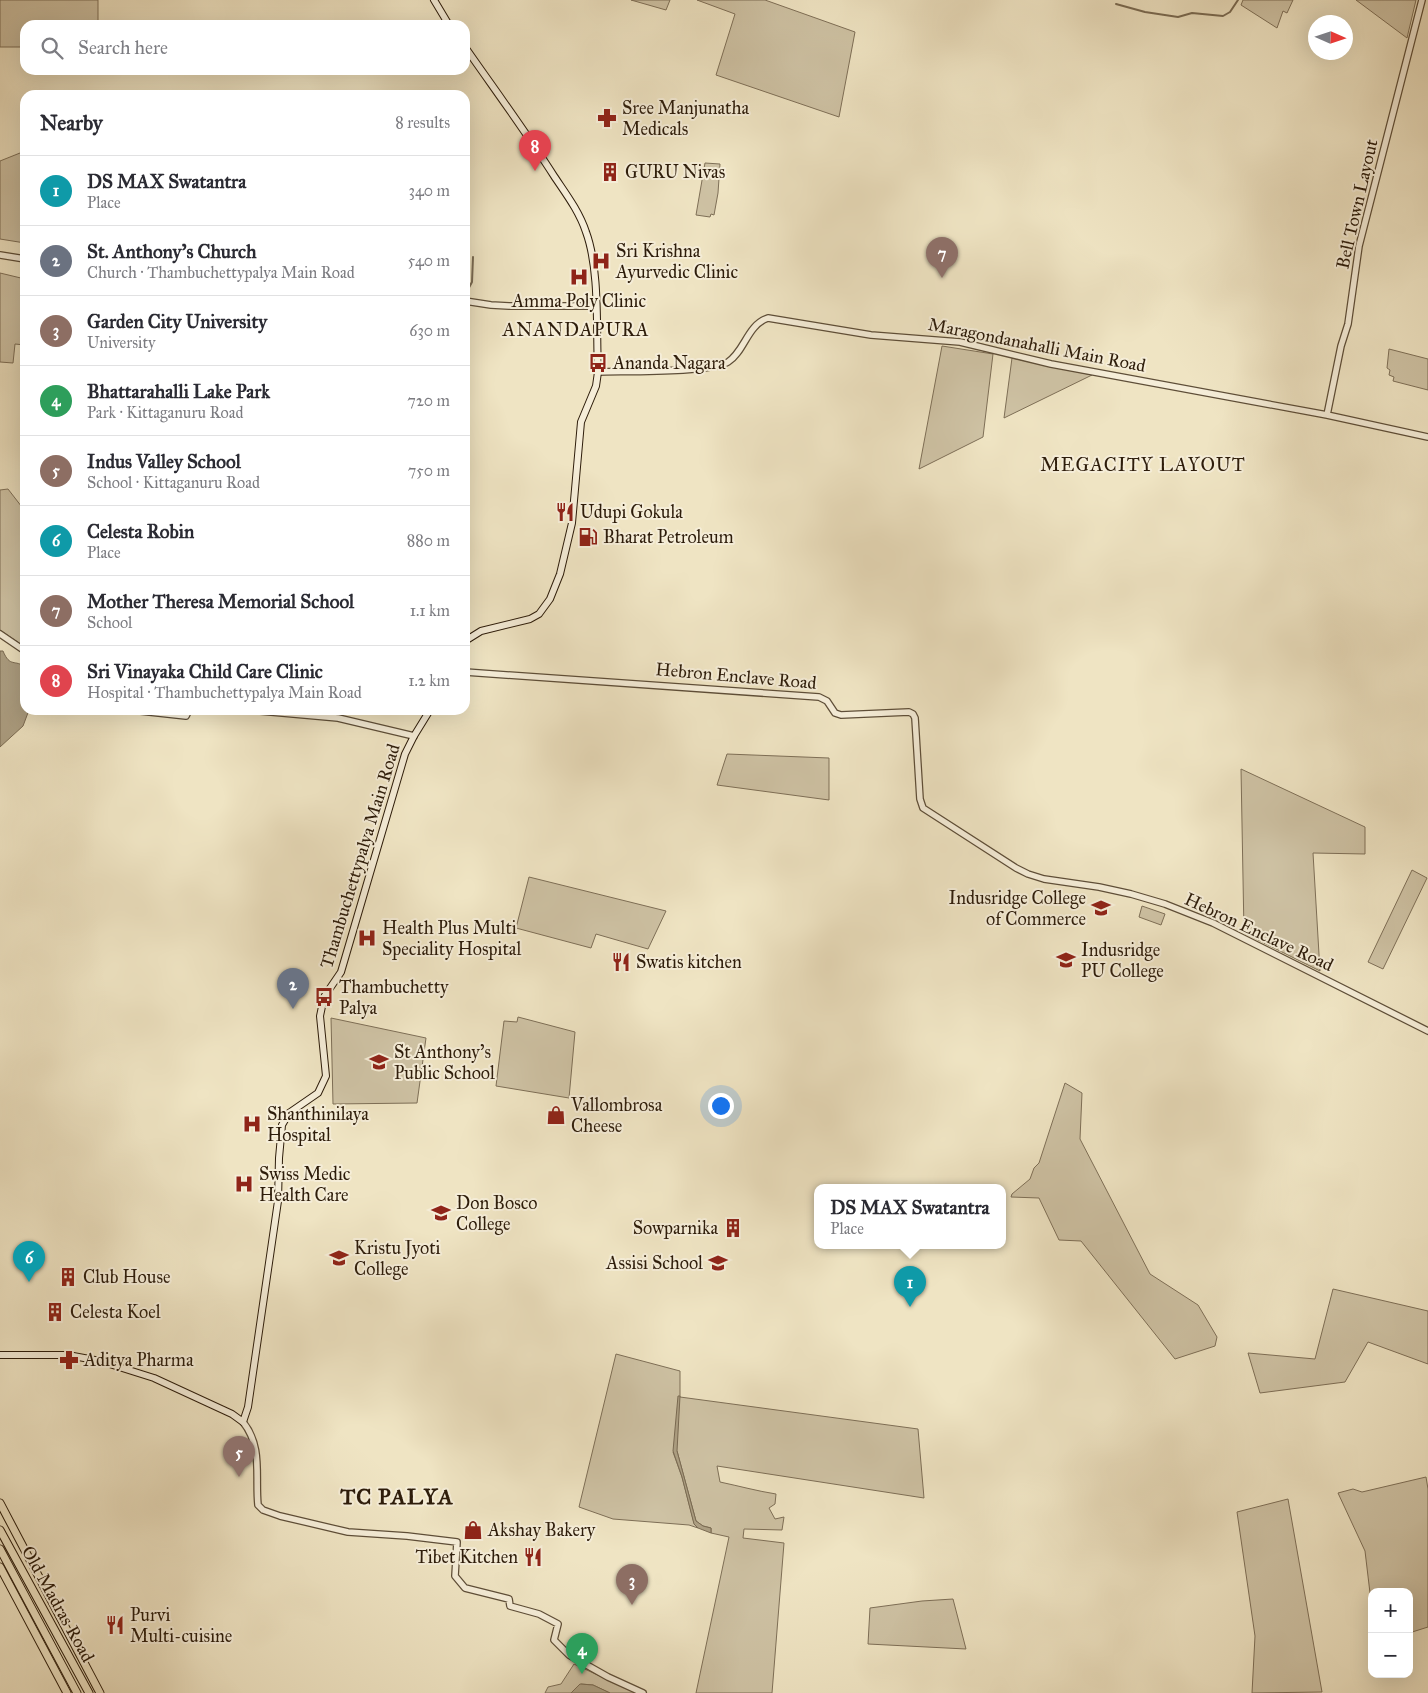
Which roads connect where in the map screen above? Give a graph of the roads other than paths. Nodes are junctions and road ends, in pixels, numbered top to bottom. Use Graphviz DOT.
graph roads {
  1 [pos="434,0"];
  2 [pos="1421,1"];
  3 [pos="446,20"];
  4 [pos="470,54"];
  5 [pos="0,255"];
  6 [pos="20,258"];
  7 [pos="470,302"];
  8 [pos="596,306"];
  9 [pos="598,372"];
  10 [pos="1326,415"];
  11 [pos="1428,437"];
  12 [pos="0,634"];
  13 [pos="470,637"];
  14 [pos="20,648"];
  15 [pos="470,672"];
  16 [pos="305,715"];
  17 [pos="427,715"];
  18 [pos="414,736"];
  19 [pos="1428,1031"];
  20 [pos="0,1355"];
  21 [pos="244,1422"];
  22 [pos="0,1504"];
  23 [pos="0,1530"];
  24 [pos="0,1549"];
  25 [pos="0,1567"];
  26 [pos="66,1693"];
  27 [pos="77,1693"];
  28 [pos="89,1693"];
  29 [pos="100,1693"];
  30 [pos="643,1693"];
  1 -- 3 [label="main road"];
  2 -- 10 [label="street, Bell Town Layout"];
  4 -- 8 [label="main road"];
  5 -- 6 [label="street"];
  7 -- 8 [label="street"];
  8 -- 9 [label="main road"];
  9 -- 10 [label="street, Maragondanahalli Main Road"];
  9 -- 13 [label="main road"];
  10 -- 11 [label="street, Maragondanahalli Main Road"];
  12 -- 14 [label="street"];
  15 -- 19 [label="street, Hebron Enclave Road"];
  16 -- 18 [label="street"];
  17 -- 18 [label="main road, Thambuchettypalya Main Road"];
  18 -- 21 [label="main road, Thambuchettypalya Main Road"];
  20 -- 21 [label="main road"];
  21 -- 30 [label="street"];
  22 -- 29 [label="main road"];
  23 -- 28 [label="main road, Old Madras Road"];
  24 -- 27 [label="main road, Old Madras Road"];
  25 -- 26 [label="main road"];
}
